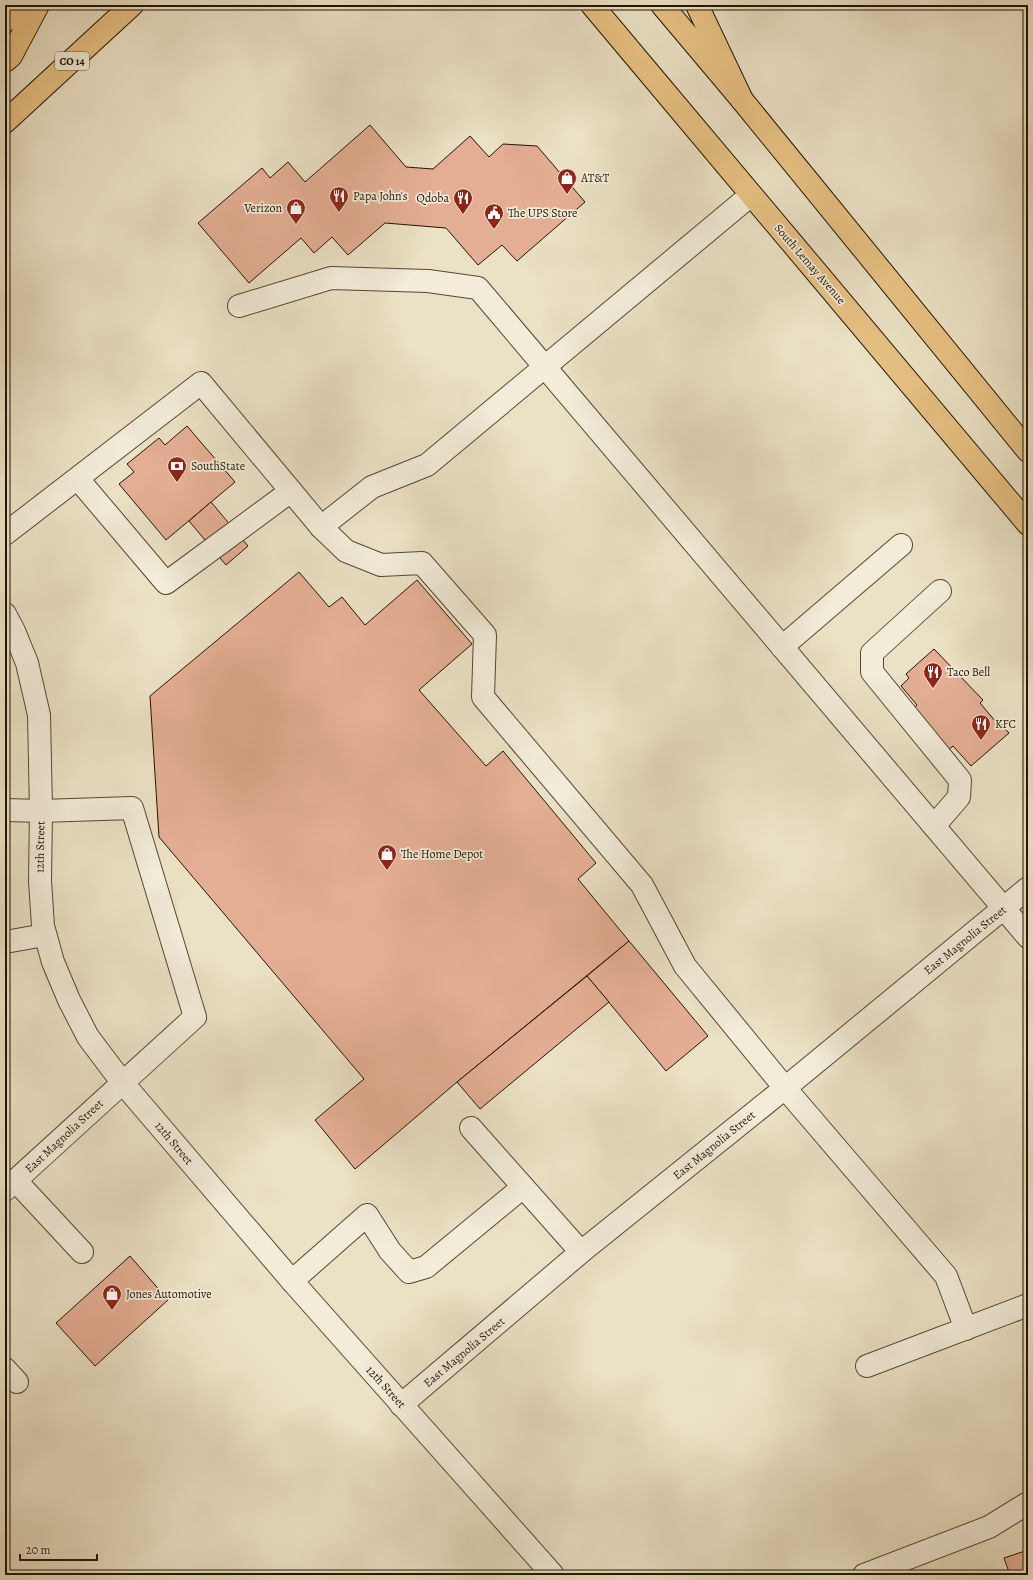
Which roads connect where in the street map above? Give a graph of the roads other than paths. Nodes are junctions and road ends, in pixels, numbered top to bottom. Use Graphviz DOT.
graph roads {
  1 [pos="23,5"];
  2 [pos="38,5"];
  3 [pos="132,5"];
  4 [pos="148,5"];
  5 [pos="592,5"];
  6 [pos="662,5"];
  7 [pos="697,5"];
  8 [pos="5,21"];
  9 [pos="103,32"];
  10 [pos="5,61"];
  11 [pos="742,100"];
  12 [pos="5,122"];
  13 [pos="751,195"];
  14 [pos="239,306"];
  15 [pos="544,367"];
  16 [pos="1028,451"];
  17 [pos="78,478"];
  18 [pos="291,491"];
  19 [pos="1028,524"];
  20 [pos="321,527"];
  21 [pos="5,534"];
  22 [pos="901,545"];
  23 [pos="940,591"];
  24 [pos="5,614"];
  25 [pos="782,647"];
  26 [pos="5,810"];
  27 [pos="41,811"];
  28 [pos="934,826"];
  29 [pos="1028,888"];
  30 [pos="1004,908"];
  31 [pos="46,935"];
  32 [pos="1028,937"];
  33 [pos="5,942"];
  34 [pos="122,1082"];
  35 [pos="785,1088"];
  36 [pos="471,1128"];
  37 [pos="10,1185"];
  38 [pos="523,1187"];
  39 [pos="82,1252"];
  40 [pos="581,1252"];
  41 [pos="292,1281"];
  42 [pos="1028,1305"];
  43 [pos="966,1329"];
  44 [pos="867,1366"];
  45 [pos="401,1405"];
  46 [pos="1028,1503"];
  47 [pos="553,1575"];
  48 [pos="864,1575"];
  1 -- 8 [label="main road"];
  2 -- 10 [label="main road"];
  3 -- 9 [label="main road, CO 14"];
  4 -- 9 [label="main road"];
  5 -- 13 [label="main road, South Lemay Avenue"];
  6 -- 11 [label="main road"];
  7 -- 11 [label="main road"];
  9 -- 12 [label="main road, CO 14"];
  11 -- 16 [label="main road"];
  13 -- 15 [label="street"];
  13 -- 19 [label="main road, South Lemay Avenue"];
  14 -- 15 [label="street"];
  15 -- 20 [label="street"];
  15 -- 25 [label="street"];
  17 -- 18 [label="street"];
  17 -- 18 [label="street"];
  17 -- 21 [label="street"];
  18 -- 20 [label="street"];
  20 -- 35 [label="street"];
  22 -- 25 [label="street"];
  23 -- 28 [label="street"];
  24 -- 27 [label="street, 12th Street"];
  25 -- 28 [label="street"];
  26 -- 27 [label="street"];
  27 -- 31 [label="street, 12th Street"];
  27 -- 34 [label="street, East Magnolia Street"];
  28 -- 30 [label="street"];
  29 -- 30 [label="street, East Magnolia Street"];
  30 -- 32 [label="street"];
  30 -- 35 [label="street, East Magnolia Street"];
  31 -- 33 [label="street"];
  31 -- 34 [label="street, 12th Street"];
  34 -- 37 [label="street, East Magnolia Street"];
  34 -- 41 [label="street, 12th Street"];
  35 -- 40 [label="street, East Magnolia Street"];
  35 -- 43 [label="street"];
  36 -- 38 [label="street"];
  37 -- 39 [label="street"];
  38 -- 40 [label="street"];
  38 -- 41 [label="street"];
  40 -- 45 [label="street, East Magnolia Street"];
  41 -- 45 [label="street, 12th Street"];
  42 -- 43 [label="street"];
  43 -- 44 [label="street"];
  45 -- 47 [label="street, 12th Street"];
  46 -- 48 [label="street"];
}
